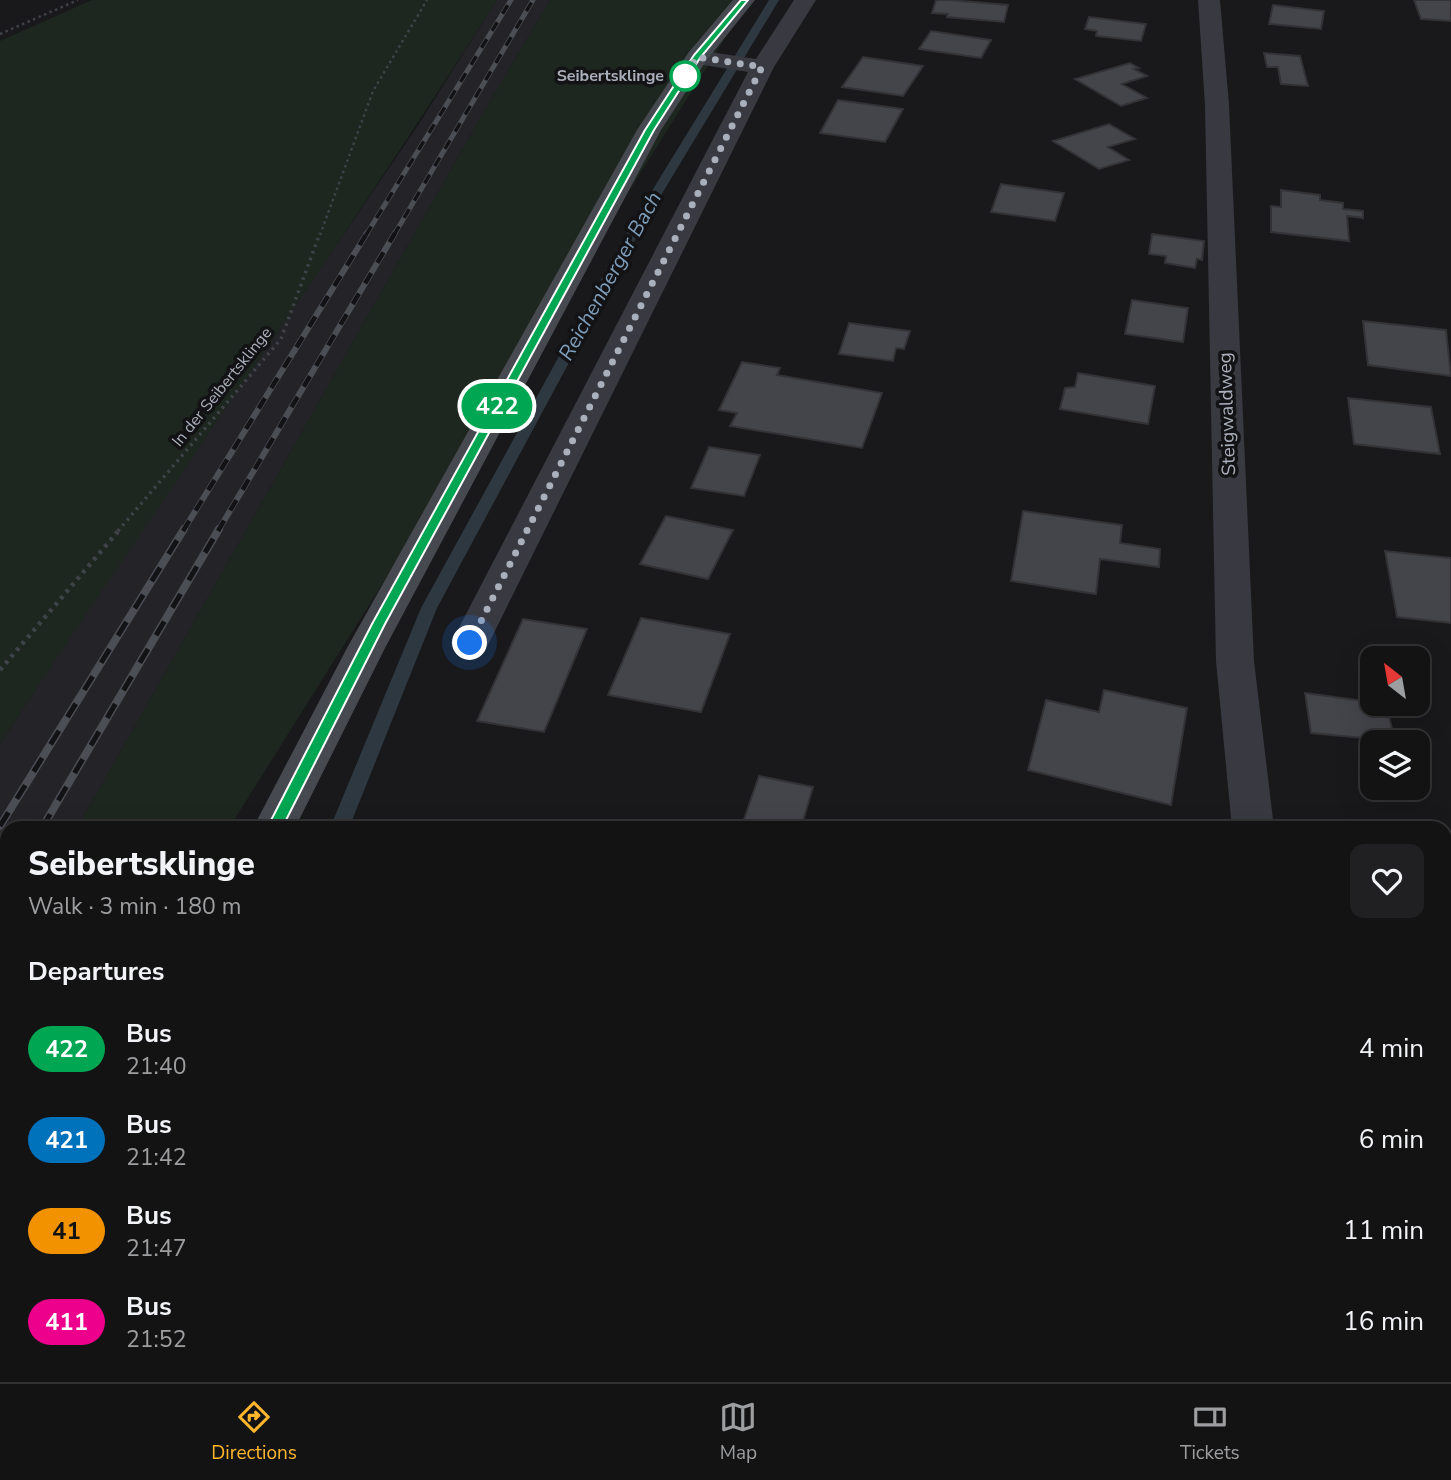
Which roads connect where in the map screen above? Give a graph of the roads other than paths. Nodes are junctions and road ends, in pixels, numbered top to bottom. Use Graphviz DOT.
graph roads {
  1 [pos="744,0"];
  2 [pos="805,0"];
  3 [pos="1209,0"];
  4 [pos="706,58"];
  5 [pos="756,66"];
  6 [pos="470,643"];
  7 [pos="278,821"];
  8 [pos="1252,821"];
  1 -- 4 [label="main road"];
  2 -- 5 [label="street"];
  3 -- 8 [label="street, Steigwaldweg"];
  4 -- 5 [label="street"];
  4 -- 7 [label="main road"];
  5 -- 6 [label="street"];
}
